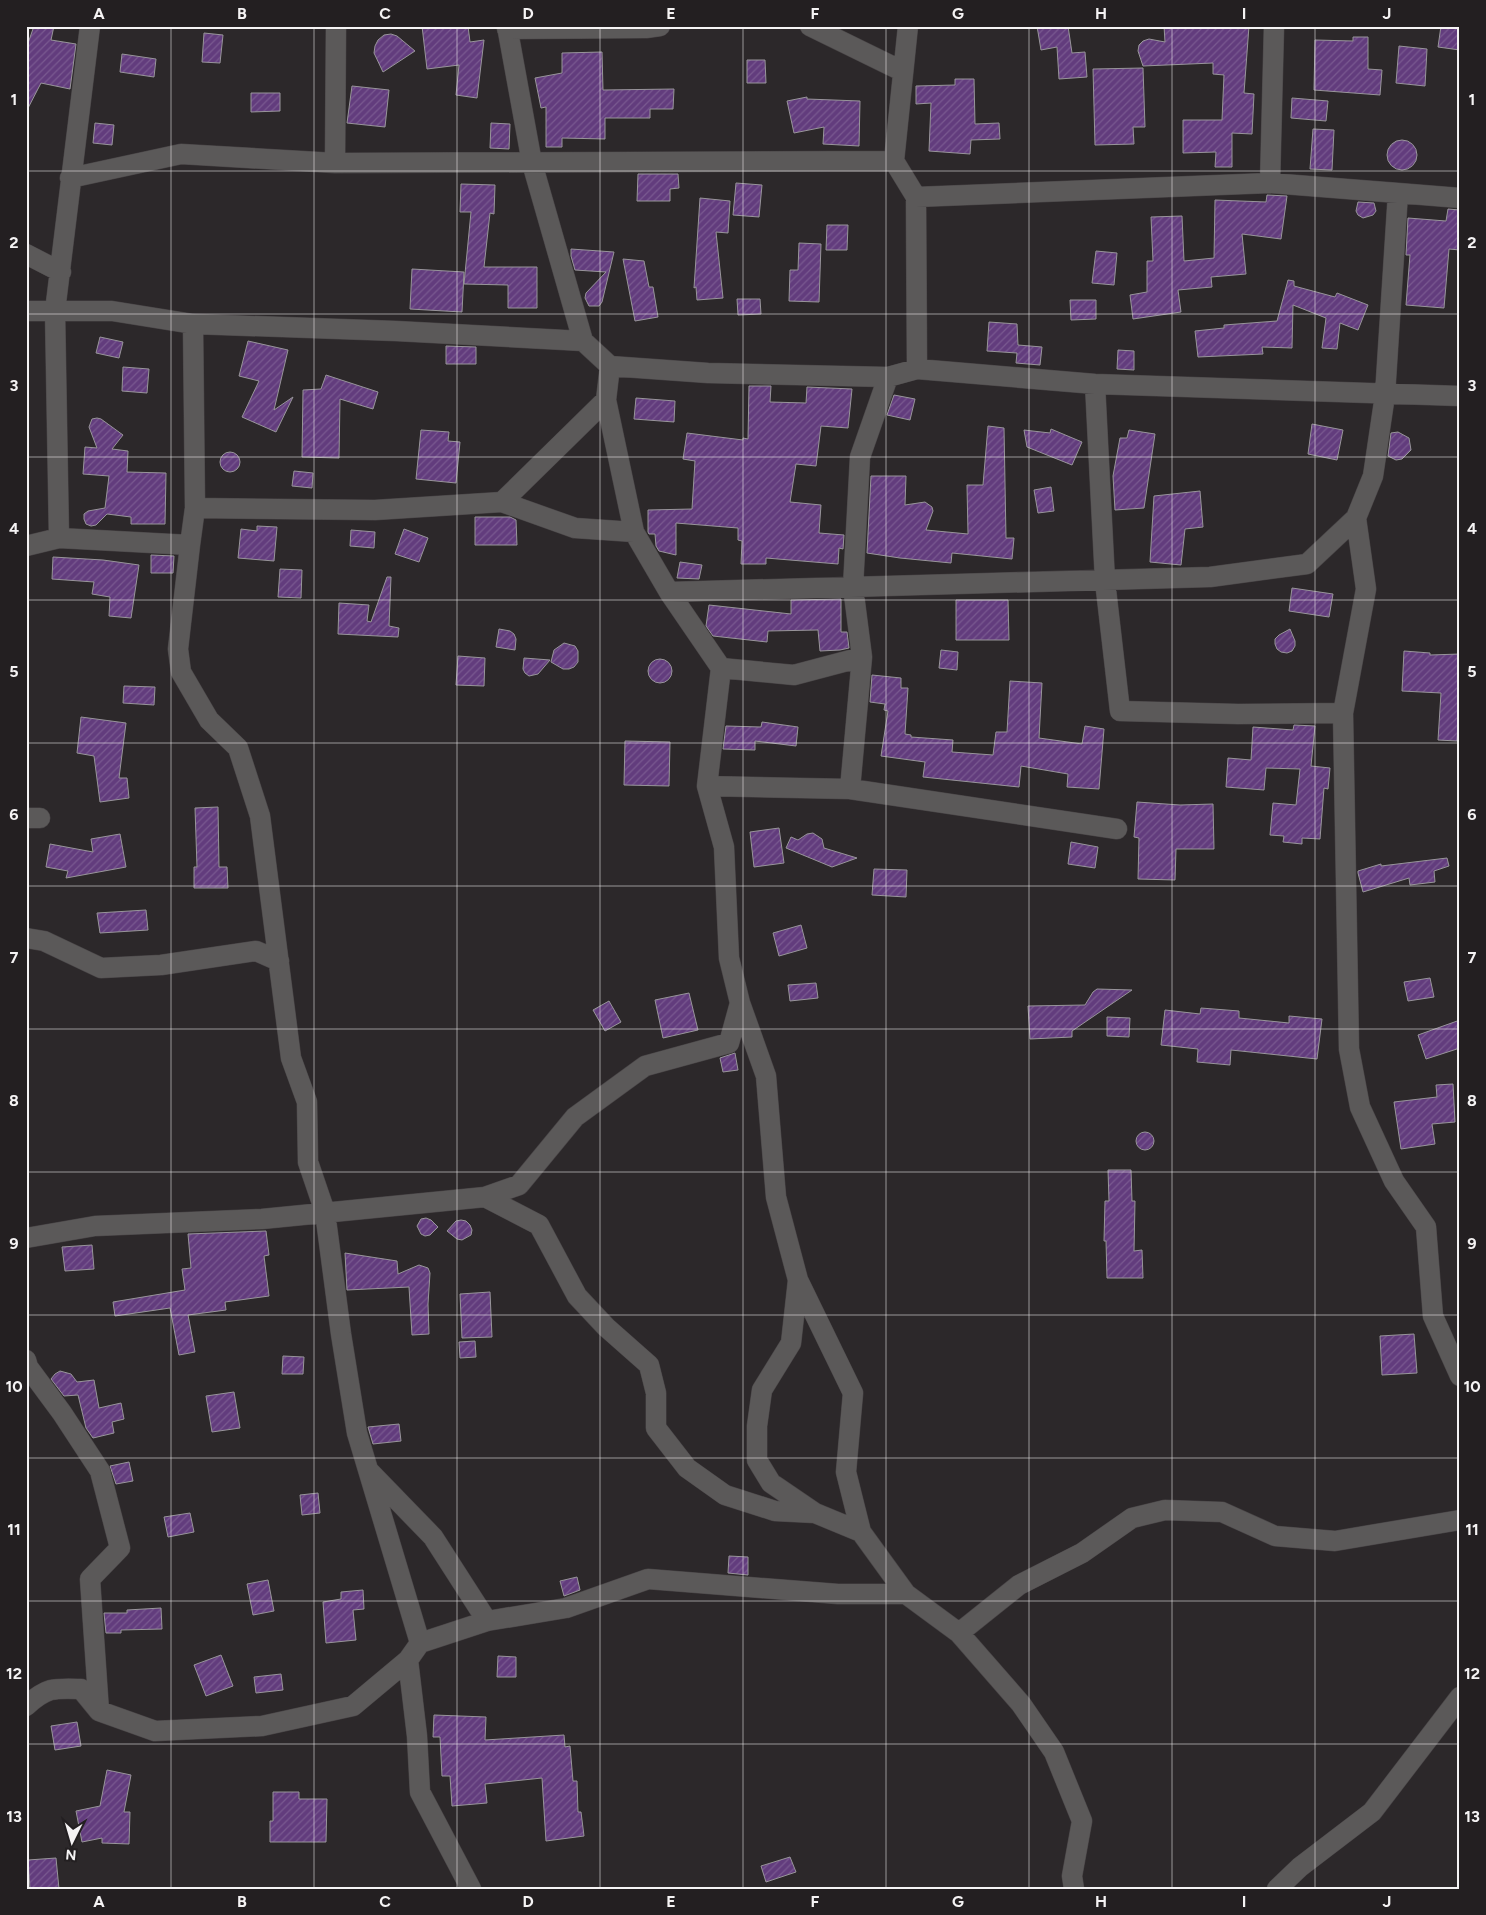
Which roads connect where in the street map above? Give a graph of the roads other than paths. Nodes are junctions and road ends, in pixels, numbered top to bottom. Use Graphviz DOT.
graph roads {
  1 [pos="90,26"];
  2 [pos="336,26"];
  3 [pos="660,26"];
  4 [pos="810,26"];
  5 [pos="908,26"];
  6 [pos="1274,26"];
  7 [pos="507,28"];
  8 [pos="902,71"];
  9 [pos="894,161"];
  10 [pos="335,163"];
  11 [pos="532,163"];
  12 [pos="70,178"];
  13 [pos="1270,183"];
  14 [pos="1398,193"];
  15 [pos="916,196"];
  16 [pos="1460,198"];
  17 [pos="26,254"];
  18 [pos="61,272"];
  19 [pos="26,311"];
  20 [pos="54,312"];
  21 [pos="194,324"];
  22 [pos="583,341"];
  23 [pos="610,366"];
  24 [pos="917,370"];
  25 [pos="888,377"];
  26 [pos="1095,384"];
  27 [pos="1385,395"];
  28 [pos="1460,396"];
  29 [pos="606,400"];
  30 [pos="502,502"];
  31 [pos="195,508"];
  32 [pos="1356,518"];
  33 [pos="634,532"];
  34 [pos="59,538"];
  35 [pos="190,545"];
  36 [pos="26,546"];
  37 [pos="1105,581"];
  38 [pos="853,587"];
  39 [pos="669,592"];
  40 [pos="862,657"];
  41 [pos="721,668"];
  42 [pos="1343,713"];
  43 [pos="707,786"];
  44 [pos="850,789"];
  45 [pos="1117,829"];
  46 [pos="26,938"];
  47 [pos="279,961"];
  48 [pos="740,1003"];
  49 [pos="485,1197"];
  50 [pos="326,1212"];
  51 [pos="26,1238"];
  52 [pos="798,1280"];
  53 [pos="26,1360"];
  54 [pos="1460,1376"];
  55 [pos="366,1468"];
  56 [pos="815,1512"];
  57 [pos="1460,1520"];
  58 [pos="860,1532"];
  59 [pos="906,1594"];
  60 [pos="487,1621"];
  61 [pos="959,1633"];
  62 [pos="420,1643"];
  63 [pos="408,1660"];
  64 [pos="1460,1697"];
  65 [pos="26,1706"];
  66 [pos="99,1711"];
  67 [pos="471,1889"];
  68 [pos="1074,1889"];
  69 [pos="1277,1889"];
  1 -- 12 [label="street"];
  2 -- 10 [label="street"];
  3 -- 7 [label="street"];
  4 -- 8 [label="street"];
  5 -- 8 [label="street"];
  6 -- 13 [label="street"];
  7 -- 11 [label="street"];
  8 -- 9 [label="street"];
  9 -- 11 [label="street"];
  9 -- 15 [label="street"];
  10 -- 11 [label="street"];
  10 -- 12 [label="street"];
  11 -- 22 [label="street"];
  12 -- 18 [label="street"];
  13 -- 14 [label="street"];
  13 -- 15 [label="street"];
  14 -- 16 [label="street"];
  14 -- 27 [label="street"];
  15 -- 24 [label="street"];
  17 -- 18 [label="street"];
  18 -- 20 [label="street"];
  19 -- 20 [label="street"];
  20 -- 21 [label="street"];
  20 -- 34 [label="street"];
  21 -- 22 [label="street"];
  21 -- 31 [label="street"];
  22 -- 23 [label="street"];
  23 -- 25 [label="street"];
  23 -- 29 [label="street"];
  24 -- 25 [label="street"];
  24 -- 26 [label="street"];
  25 -- 38 [label="street"];
  26 -- 27 [label="street"];
  26 -- 37 [label="street"];
  27 -- 28 [label="street"];
  27 -- 32 [label="street"];
  29 -- 30 [label="street"];
  29 -- 33 [label="street"];
  30 -- 31 [label="street"];
  30 -- 33 [label="street"];
  31 -- 35 [label="street"];
  32 -- 37 [label="street"];
  32 -- 42 [label="street"];
  33 -- 39 [label="street"];
  34 -- 35 [label="street"];
  34 -- 36 [label="street"];
  35 -- 47 [label="street"];
  37 -- 38 [label="street"];
  37 -- 42 [label="street"];
  38 -- 39 [label="street"];
  38 -- 40 [label="street"];
  39 -- 41 [label="street"];
  40 -- 41 [label="street"];
  40 -- 44 [label="street"];
  41 -- 43 [label="street"];
  42 -- 54 [label="street"];
  43 -- 44 [label="street"];
  43 -- 48 [label="street"];
  44 -- 45 [label="street"];
  46 -- 47 [label="street"];
  47 -- 50 [label="street"];
  48 -- 49 [label="street"];
  48 -- 52 [label="street"];
  49 -- 50 [label="street"];
  49 -- 56 [label="street"];
  50 -- 51 [label="street"];
  50 -- 55 [label="street"];
  52 -- 56 [label="street"];
  52 -- 58 [label="street"];
  53 -- 66 [label="street"];
  55 -- 60 [label="street"];
  55 -- 62 [label="street"];
  56 -- 58 [label="street"];
  57 -- 61 [label="street"];
  58 -- 59 [label="street"];
  59 -- 60 [label="street"];
  59 -- 61 [label="street"];
  60 -- 62 [label="street"];
  61 -- 68 [label="street"];
  62 -- 63 [label="street"];
  63 -- 66 [label="street"];
  63 -- 67 [label="street"];
  64 -- 69 [label="street"];
  65 -- 66 [label="street"];
}
